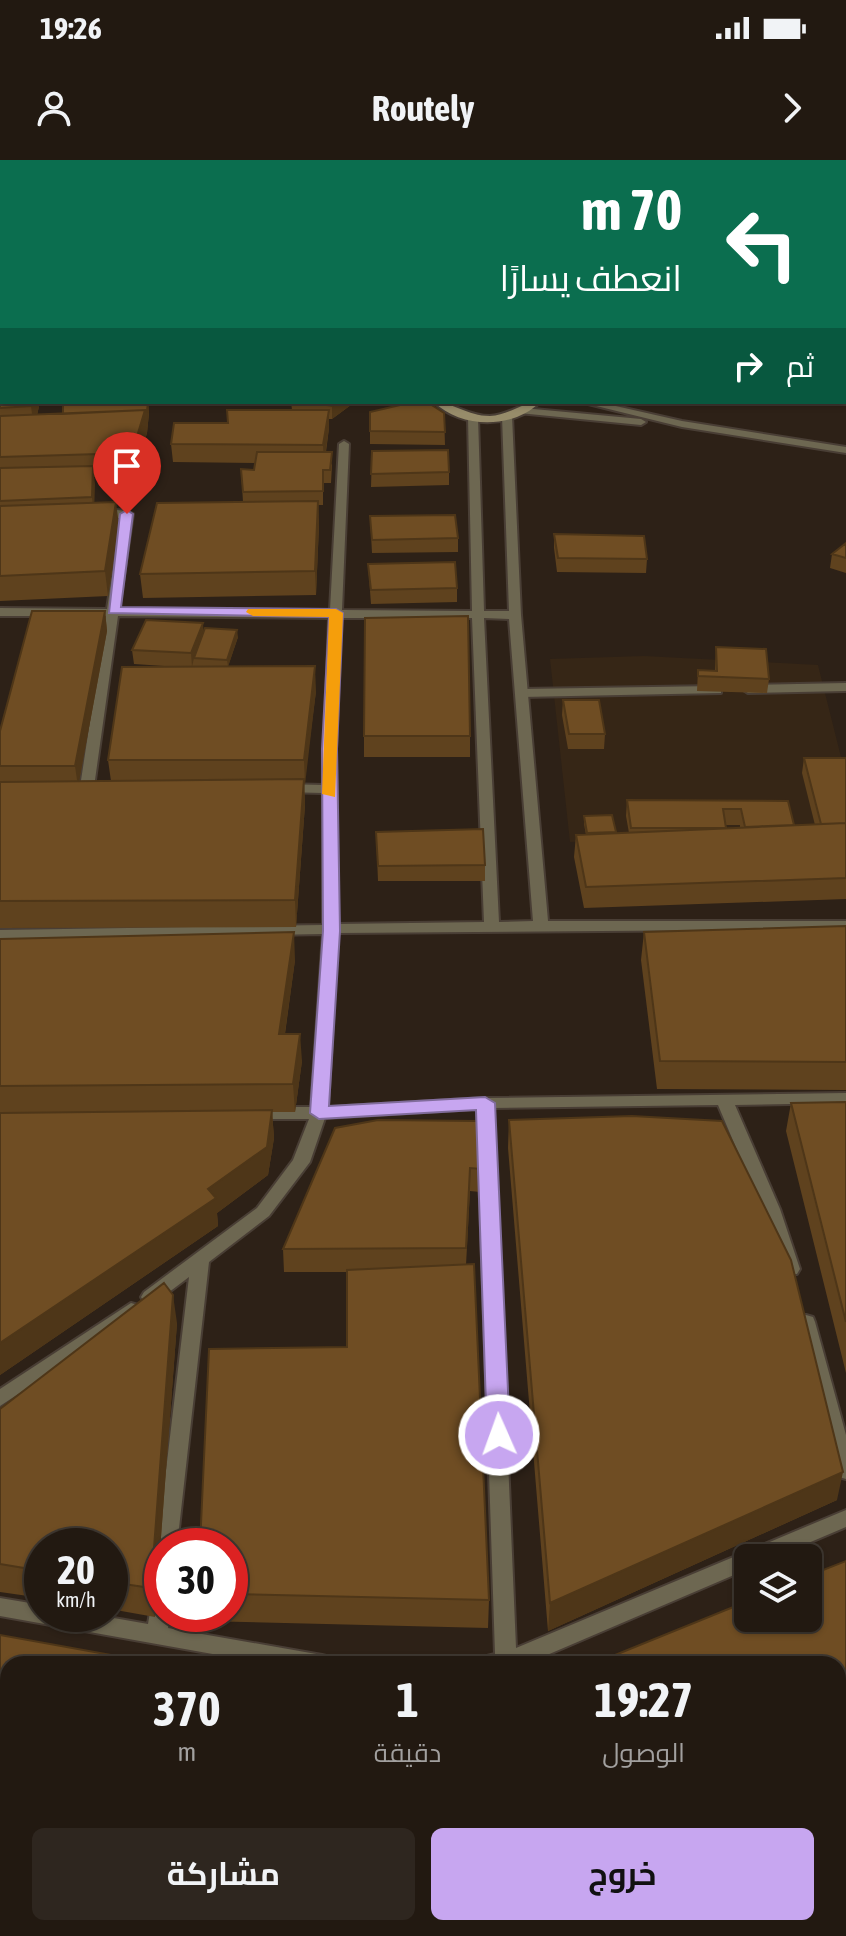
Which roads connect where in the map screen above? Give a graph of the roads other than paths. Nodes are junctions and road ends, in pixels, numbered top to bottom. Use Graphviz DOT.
graph roads {
  1 [pos="442,404"];
  2 [pos="532,404"];
  3 [pos="594,404"];
  4 [pos="523,411"];
  5 [pos="507,416"];
  6 [pos="473,417"];
  7 [pos="682,424"];
  8 [pos="344,444"];
  9 [pos="846,450"];
  10 [pos="79,516"];
  11 [pos="114,611"];
  12 [pos="0,612"];
  13 [pos="336,613"];
  14 [pos="478,615"];
  15 [pos="515,615"];
  16 [pos="846,687"];
  17 [pos="522,693"];
  18 [pos="87,787"];
  19 [pos="269,788"];
  20 [pos="330,789"];
  21 [pos="846,925"];
  22 [pos="492,926"];
  23 [pos="541,926"];
  24 [pos="331,931"];
  25 [pos="0,935"];
  26 [pos="846,1098"];
  27 [pos="724,1099"];
  28 [pos="485,1103"];
  29 [pos="239,1113"];
  30 [pos="319,1113"];
  31 [pos="200,1262"];
  32 [pos="0,1399"];
  33 [pos="846,1471"];
  34 [pos="846,1518"];
  35 [pos="169,1528"];
  36 [pos="785,1544"];
  37 [pos="734,1566"];
  38 [pos="0,1607"];
  39 [pos="157,1632"];
  40 [pos="157,1635"];
  41 [pos="276,1656"];
  42 [pos="501,1656"];
  43 [pos="518,1656"];
  1 -- 6 [label="street"];
  2 -- 4 [label="street"];
  3 -- 7 [label="street"];
  4 -- 5 [label="street"];
  4 -- 7 [label="street"];
  5 -- 6 [label="street"];
  5 -- 15 [label="street"];
  6 -- 14 [label="street"];
  7 -- 9 [label="street"];
  8 -- 13 [label="street"];
  10 -- 11 [label="street"];
  11 -- 12 [label="street"];
  11 -- 13 [label="street"];
  11 -- 18 [label="street"];
  13 -- 14 [label="street"];
  13 -- 20 [label="street"];
  14 -- 15 [label="street"];
  14 -- 22 [label="street"];
  15 -- 17 [label="street"];
  16 -- 17 [label="street"];
  17 -- 23 [label="street"];
  19 -- 20 [label="street"];
  20 -- 24 [label="street"];
  21 -- 23 [label="street"];
  22 -- 23 [label="street"];
  22 -- 24 [label="street"];
  24 -- 25 [label="street"];
  24 -- 30 [label="street"];
  26 -- 27 [label="street"];
  27 -- 28 [label="street"];
  27 -- 33 [label="street"];
  28 -- 30 [label="street"];
  28 -- 42 [label="street"];
  29 -- 30 [label="street"];
  30 -- 31 [label="street"];
  31 -- 32 [label="street"];
  31 -- 35 [label="street"];
  34 -- 36 [label="street"];
  37 -- 43 [label="street"];
  38 -- 40 [label="street"];
  39 -- 40 [label="street"];
  40 -- 41 [label="street"];
}
